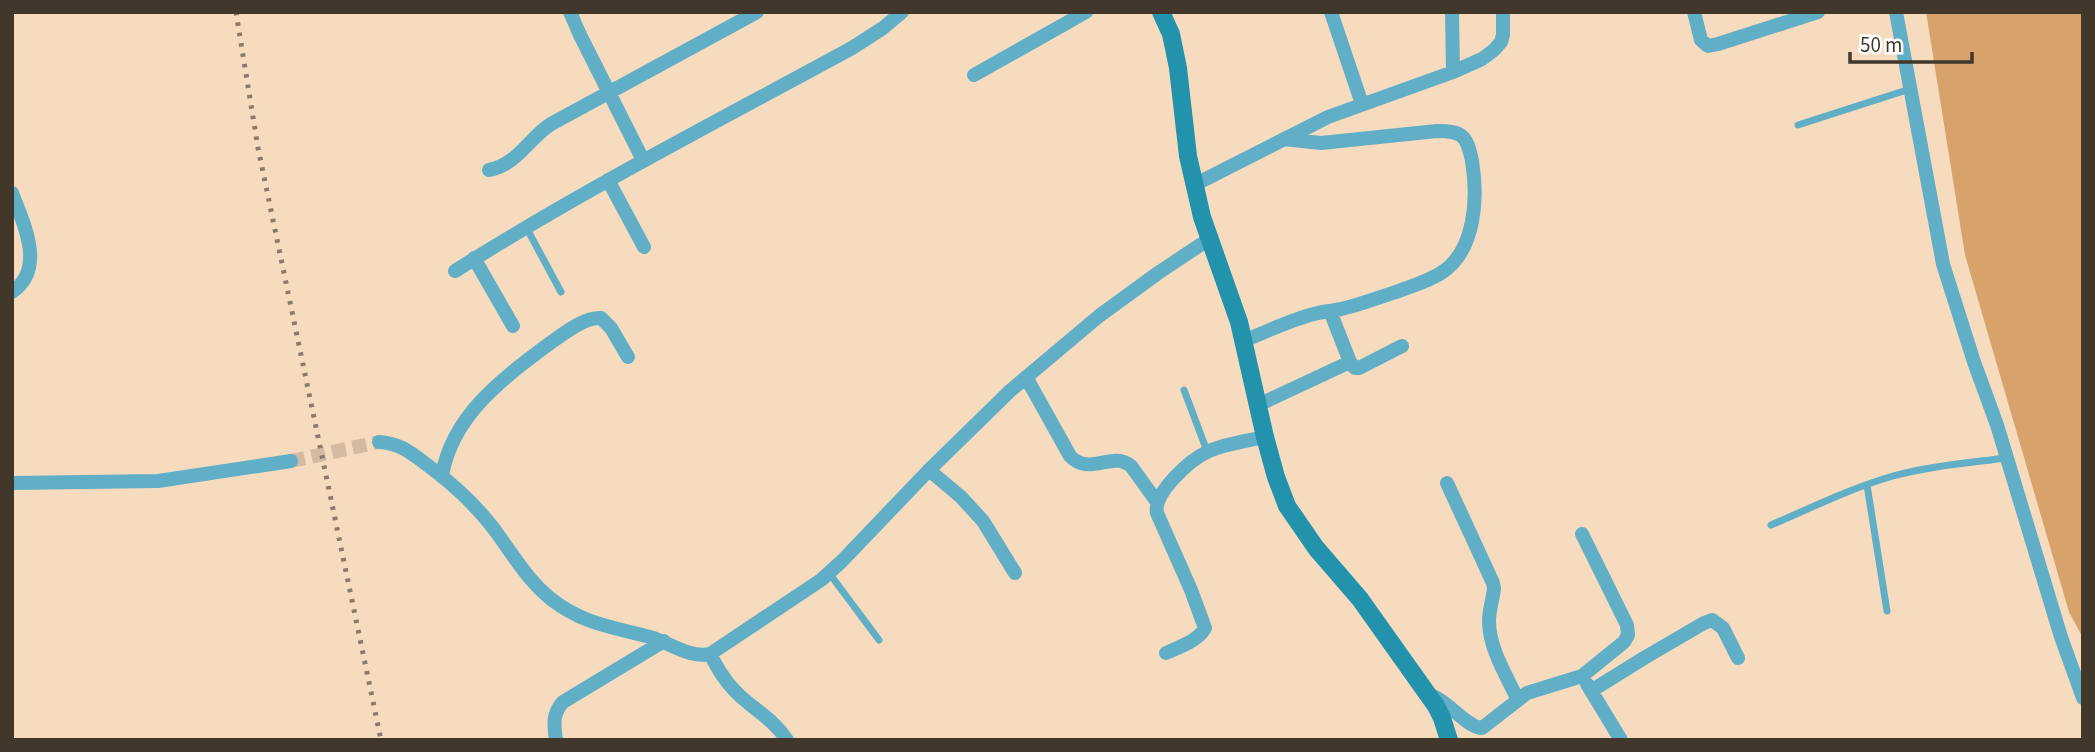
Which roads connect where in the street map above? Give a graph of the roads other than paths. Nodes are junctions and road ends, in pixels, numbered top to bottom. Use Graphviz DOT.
graph roads {
  1 [pos="570,12"];
  2 [pos="757,12"];
  3 [pos="902,12"];
  4 [pos="1086,12"];
  5 [pos="1161,12"];
  6 [pos="1331,12"];
  7 [pos="1452,12"];
  8 [pos="1503,12"];
  9 [pos="1694,12"];
  10 [pos="1818,12"];
  11 [pos="1896,12"];
  12 [pos="1453,72"];
  13 [pos="974,75"];
  14 [pos="1911,89"];
  15 [pos="609,92"];
  16 [pos="1362,104"];
  17 [pos="1798,125"];
  18 [pos="1284,139"];
  19 [pos="643,160"];
  20 [pos="489,170"];
  21 [pos="608,180"];
  22 [pos="1194,184"];
  23 [pos="12,193"];
  24 [pos="526,226"];
  25 [pos="1209,239"];
  26 [pos="644,247"];
  27 [pos="474,258"];
  28 [pos="455,271"];
  29 [pos="12,292"];
  30 [pos="561,292"];
  31 [pos="1330,311"];
  32 [pos="513,326"];
  33 [pos="1243,341"];
  34 [pos="1402,346"];
  35 [pos="628,357"];
  36 [pos="1350,362"];
  37 [pos="1026,377"];
  38 [pos="1184,390"];
  39 [pos="1258,405"];
  40 [pos="1265,437"];
  41 [pos="379,442"];
  42 [pos="1207,452"];
  43 [pos="2007,458"];
  44 [pos="291,461"];
  45 [pos="929,470"];
  46 [pos="442,476"];
  47 [pos="12,483"];
  48 [pos="1447,483"];
  49 [pos="1867,485"];
  50 [pos="1157,502"];
  51 [pos="1771,525"];
  52 [pos="1582,534"];
  53 [pos="829,573"];
  54 [pos="1015,573"];
  55 [pos="1887,611"];
  56 [pos="879,640"];
  57 [pos="664,641"];
  58 [pos="1166,653"];
  59 [pos="710,654"];
  60 [pos="1738,658"];
  61 [pos="1582,676"];
  62 [pos="1591,691"];
  63 [pos="1427,694"];
  64 [pos="1517,698"];
  65 [pos="2083,698"];
  66 [pos="556,740"];
  67 [pos="786,740"];
  68 [pos="1449,740"];
  69 [pos="1621,740"];
  1 -- 15 [label="street"];
  2 -- 15 [label="street"];
  3 -- 19 [label="street"];
  4 -- 13 [label="street"];
  5 -- 22 [label="street"];
  6 -- 16 [label="street"];
  7 -- 12 [label="street"];
  8 -- 12 [label="street"];
  9 -- 10 [label="street"];
  11 -- 14 [label="street"];
  12 -- 16 [label="street"];
  14 -- 17 [label="lane"];
  14 -- 43 [label="street"];
  15 -- 19 [label="street"];
  15 -- 20 [label="street"];
  16 -- 18 [label="street"];
  18 -- 22 [label="street"];
  18 -- 31 [label="street"];
  19 -- 21 [label="street"];
  21 -- 24 [label="street"];
  21 -- 26 [label="street"];
  22 -- 25 [label="street"];
  23 -- 29 [label="street"];
  24 -- 27 [label="street"];
  24 -- 30 [label="lane"];
  25 -- 33 [label="street"];
  25 -- 37 [label="street"];
  27 -- 28 [label="street"];
  27 -- 32 [label="street"];
  31 -- 33 [label="street"];
  31 -- 36 [label="street"];
  33 -- 39 [label="street"];
  34 -- 36 [label="street"];
  35 -- 46 [label="street"];
  36 -- 39 [label="street"];
  37 -- 45 [label="street"];
  37 -- 50 [label="street"];
  38 -- 42 [label="lane"];
  39 -- 40 [label="street"];
  40 -- 42 [label="street"];
  40 -- 63 [label="street"];
  41 -- 46 [label="street"];
  42 -- 50 [label="street"];
  43 -- 49 [label="lane"];
  43 -- 65 [label="street"];
  44 -- 47 [label="street"];
  45 -- 53 [label="street"];
  45 -- 54 [label="street"];
  46 -- 57 [label="street"];
  48 -- 64 [label="street"];
  49 -- 51 [label="lane"];
  49 -- 55 [label="lane"];
  50 -- 58 [label="street"];
  52 -- 61 [label="street"];
  53 -- 56 [label="lane"];
  53 -- 59 [label="street"];
  57 -- 59 [label="street"];
  57 -- 66 [label="street"];
  59 -- 67 [label="street"];
  60 -- 62 [label="street"];
  61 -- 62 [label="street"];
  61 -- 64 [label="street"];
  62 -- 69 [label="street"];
  63 -- 64 [label="street"];
  63 -- 68 [label="street"];
}
